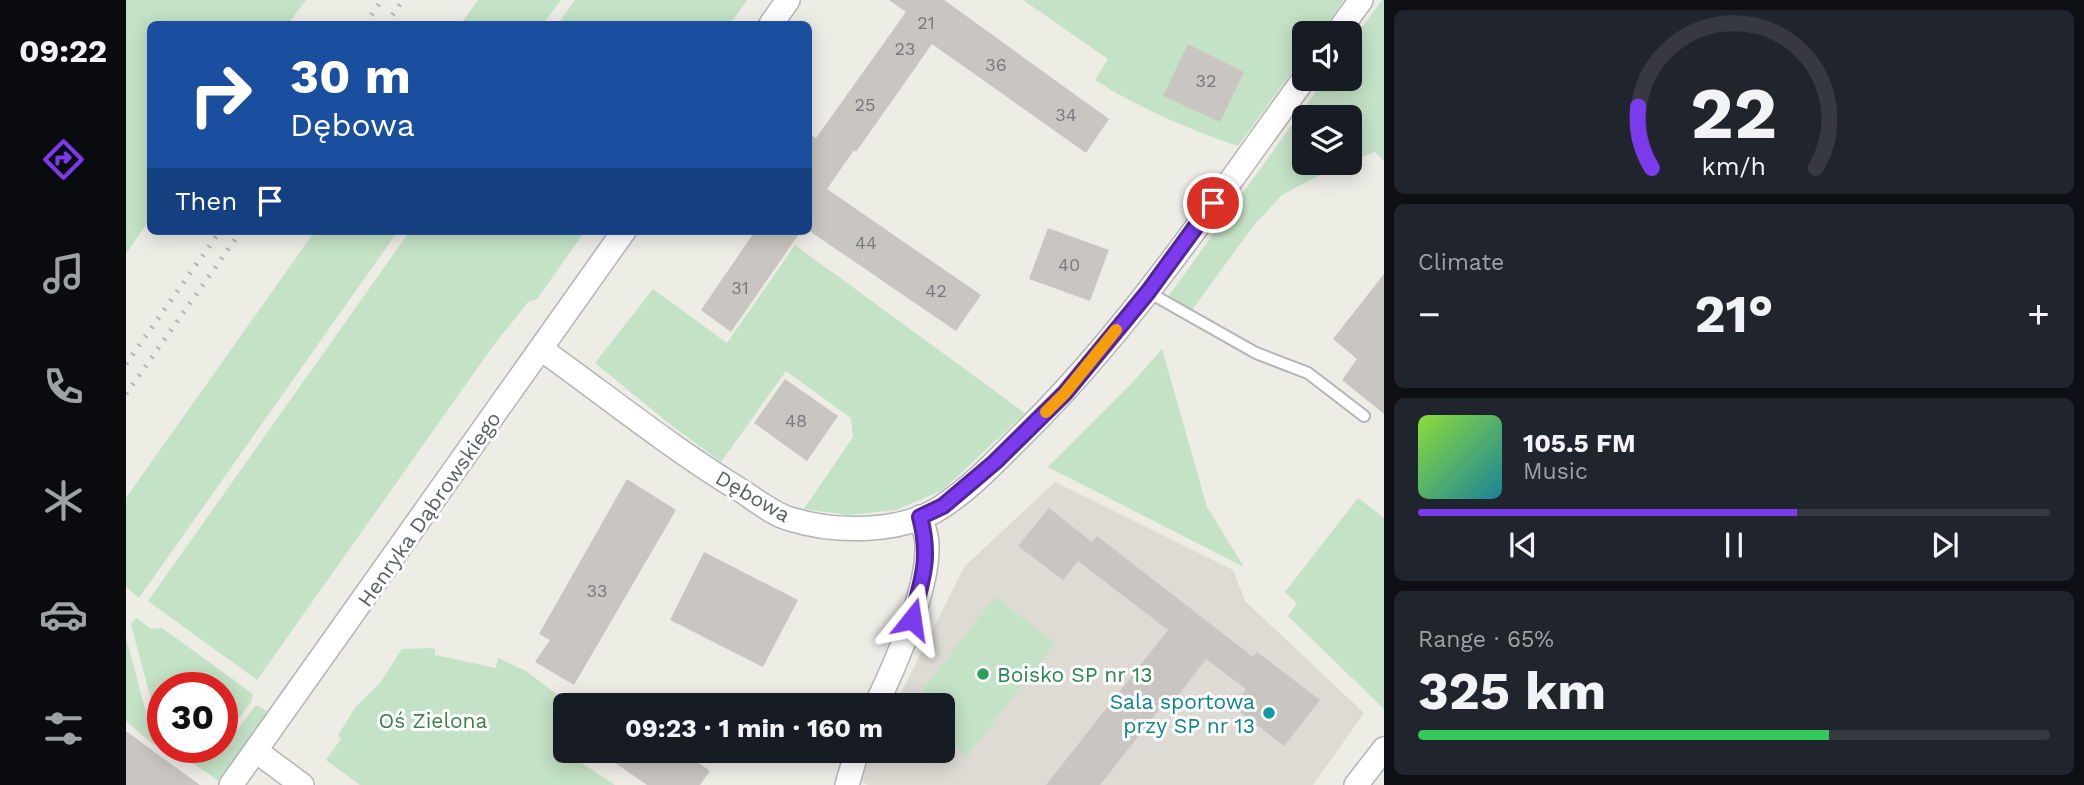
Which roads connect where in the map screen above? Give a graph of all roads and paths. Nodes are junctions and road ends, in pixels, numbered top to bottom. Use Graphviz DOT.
graph roads {
  1 [pos="788,0"];
  2 [pos="1361,0"];
  3 [pos="773,21"];
  4 [pos="1346,21"];
  5 [pos="1295,91"];
  6 [pos="621,235"];
  7 [pos="1148,292"];
  8 [pos="541,349"];
  9 [pos="1364,415"];
  10 [pos="920,517"];
  11 [pos="881,693"];
  12 [pos="1384,749"];
  13 [pos="256,751"];
  14 [pos="853,763"];
  15 [pos="232,785"];
  16 [pos="302,785"];
  17 [pos="846,785"];
  18 [pos="1356,785"];
  1 -- 3 [label="street"];
  2 -- 4 [label="street"];
  5 -- 7 [label="street, Dębowa"];
  6 -- 8 [label="street, Henryka Dąbrowskiego"];
  7 -- 9 [label="lane"];
  7 -- 10 [label="street, Dębowa"];
  8 -- 10 [label="street, Dębowa"];
  8 -- 13 [label="street, Henryka Dąbrowskiego"];
  10 -- 11 [label="street"];
  12 -- 18 [label="street"];
  13 -- 15 [label="street, Henryka Dąbrowskiego"];
  13 -- 16 [label="street"];
  14 -- 17 [label="street"];
}
